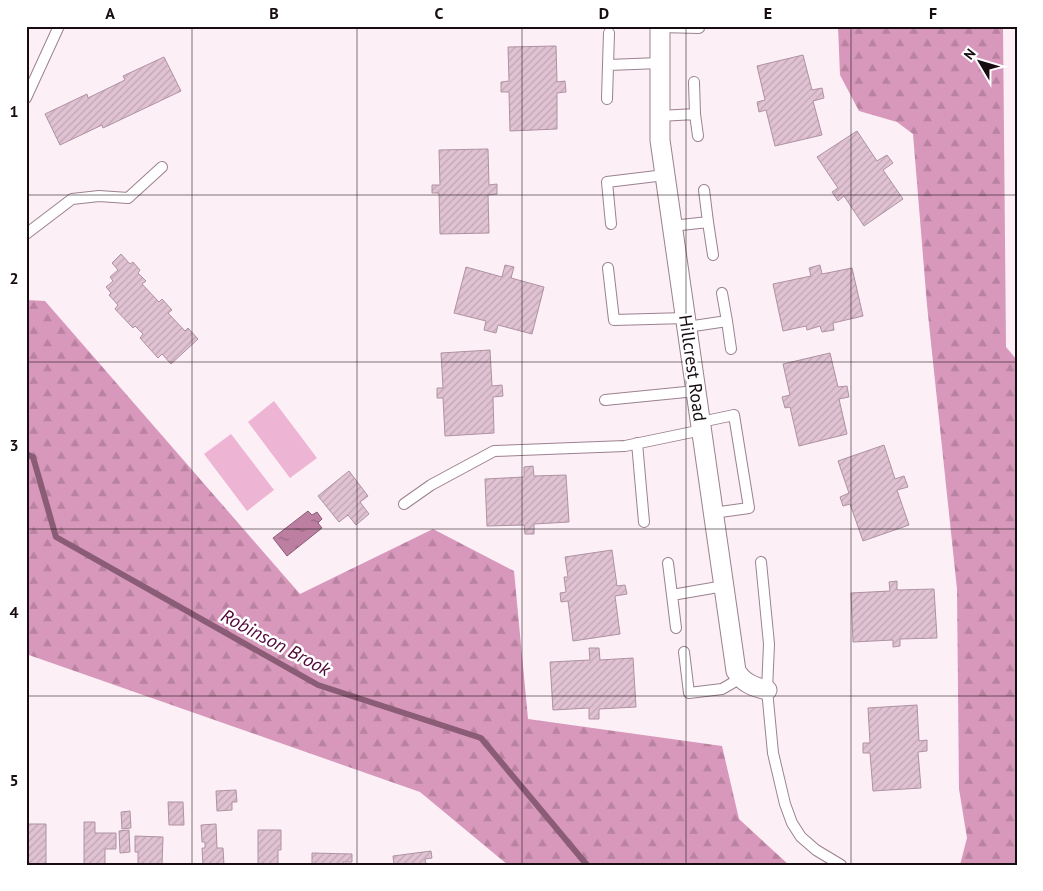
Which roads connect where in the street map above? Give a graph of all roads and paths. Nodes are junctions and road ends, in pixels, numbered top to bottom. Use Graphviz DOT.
graph roads {
  1 [pos="59,26"];
  2 [pos="660,26"];
  3 [pos="699,28"];
  4 [pos="609,34"];
  5 [pos="660,63"];
  6 [pos="608,65"];
  7 [pos="694,82"];
  8 [pos="26,98"];
  9 [pos="607,99"];
  10 [pos="695,114"];
  11 [pos="660,116"];
  12 [pos="698,136"];
  13 [pos="162,167"];
  14 [pos="665,175"];
  15 [pos="704,190"];
  16 [pos="708,222"];
  17 [pos="611,224"];
  18 [pos="672,226"];
  19 [pos="26,234"];
  20 [pos="713,255"];
  21 [pos="608,268"];
  22 [pos="722,293"];
  23 [pos="727,321"];
  24 [pos="686,323"];
  25 [pos="731,349"];
  26 [pos="696,391"];
  27 [pos="605,400"];
  28 [pos="701,426"];
  29 [pos="636,443"];
  30 [pos="404,504"];
  31 [pos="713,513"];
  32 [pos="644,522"];
  33 [pos="761,562"];
  34 [pos="668,563"];
  35 [pos="724,586"];
  36 [pos="672,595"];
  37 [pos="676,628"];
  38 [pos="684,652"];
  39 [pos="741,678"];
  40 [pos="767,690"];
  41 [pos="841,865"];
  1 -- 8 [label="lane"];
  2 -- 3 [label="lane"];
  2 -- 5 [label="street, Hillcrest Road"];
  4 -- 6 [label="lane"];
  5 -- 6 [label="lane"];
  5 -- 11 [label="street, Hillcrest Road"];
  6 -- 9 [label="lane"];
  7 -- 10 [label="lane"];
  10 -- 11 [label="lane"];
  10 -- 12 [label="lane"];
  11 -- 14 [label="street, Hillcrest Road"];
  13 -- 19 [label="lane"];
  14 -- 17 [label="lane"];
  14 -- 18 [label="street, Hillcrest Road"];
  15 -- 16 [label="lane"];
  16 -- 18 [label="lane"];
  16 -- 20 [label="lane"];
  18 -- 24 [label="street, Hillcrest Road"];
  21 -- 24 [label="lane"];
  22 -- 23 [label="lane"];
  23 -- 24 [label="lane"];
  23 -- 25 [label="lane"];
  24 -- 26 [label="street, Hillcrest Road"];
  26 -- 27 [label="lane"];
  26 -- 28 [label="street, Hillcrest Road"];
  28 -- 29 [label="lane"];
  28 -- 31 [label="street, Hillcrest Road"];
  28 -- 31 [label="lane"];
  29 -- 30 [label="lane"];
  29 -- 32 [label="lane"];
  31 -- 35 [label="street, Hillcrest Road"];
  33 -- 40 [label="lane"];
  34 -- 36 [label="lane"];
  35 -- 36 [label="lane"];
  35 -- 39 [label="street, Hillcrest Road"];
  36 -- 37 [label="lane"];
  38 -- 39 [label="lane"];
  39 -- 40 [label="street"];
  40 -- 41 [label="lane"];
}
